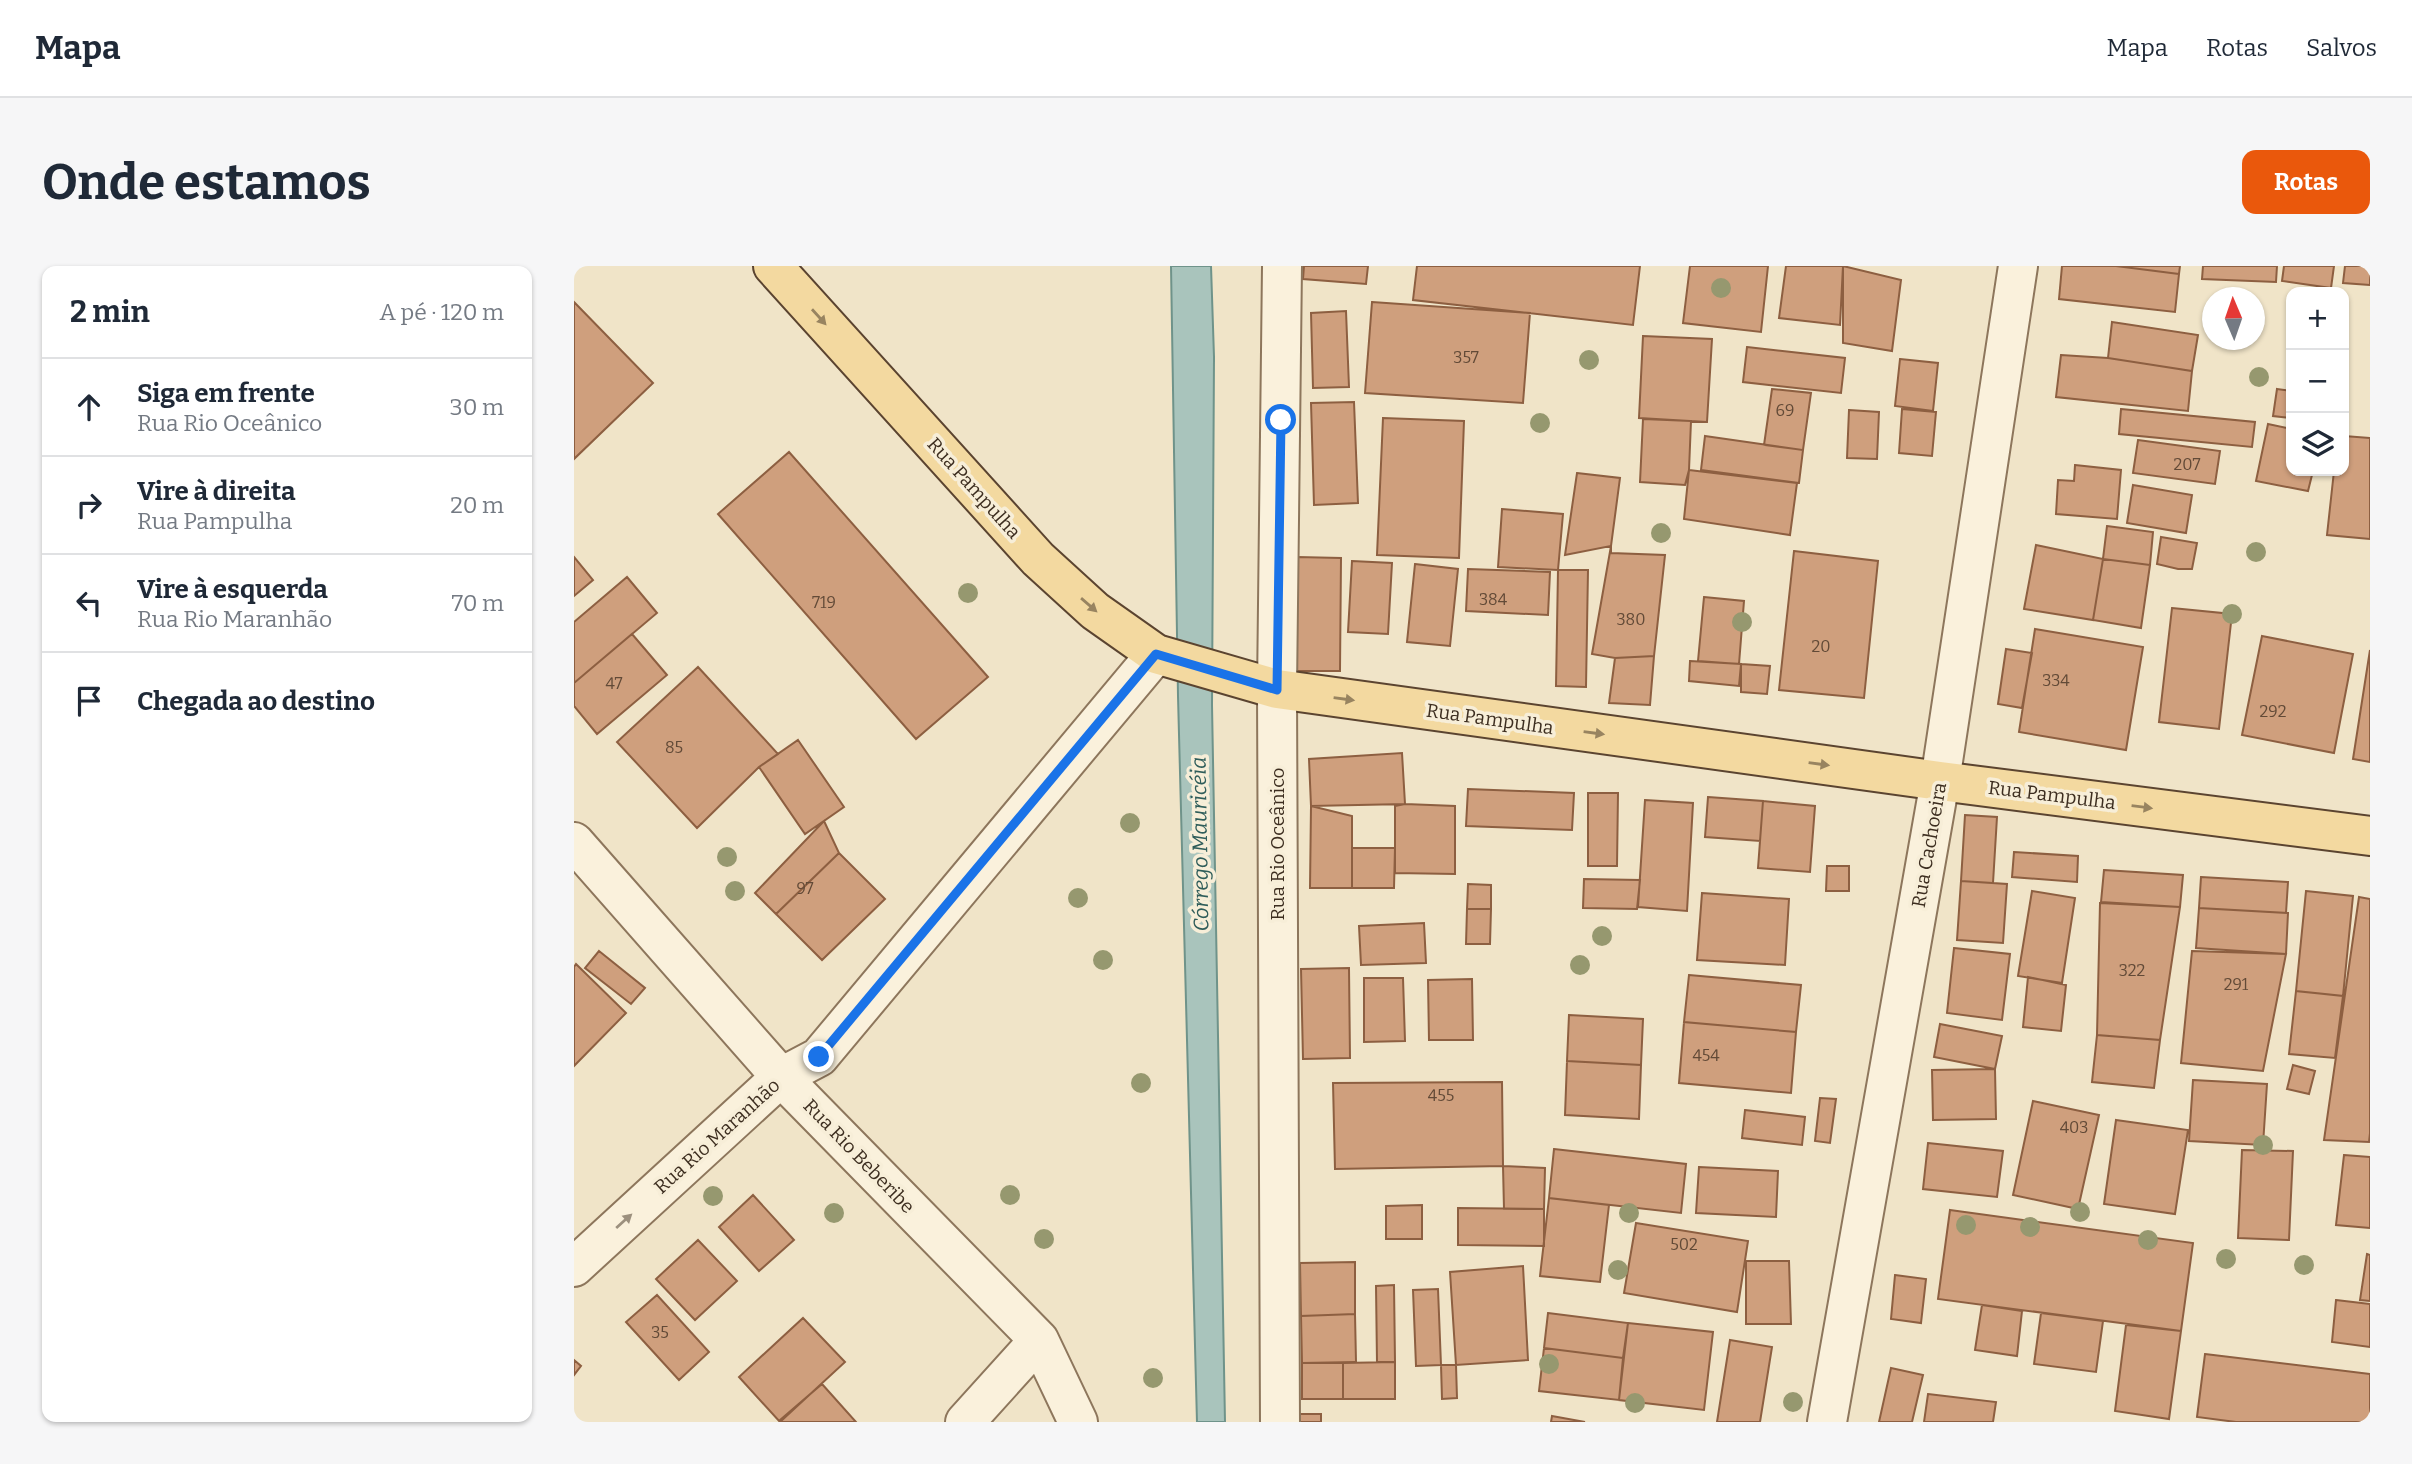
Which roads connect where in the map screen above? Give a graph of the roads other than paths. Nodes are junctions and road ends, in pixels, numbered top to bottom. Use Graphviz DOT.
graph roads {
  1 [pos="773,266"];
  2 [pos="1282,266"];
  3 [pos="2018,266"];
  4 [pos="1163,656"];
  5 [pos="1277,690"];
  6 [pos="1941,781"];
  7 [pos="2370,835"];
  8 [pos="574,842"];
  9 [pos="781,1077"];
  10 [pos="574,1266"];
  11 [pos="1039,1340"];
  12 [pos="965,1422"];
  13 [pos="1078,1422"];
  14 [pos="1280,1422"];
  15 [pos="1827,1422"];
  1 -- 4 [label="main road, Rua Pampulha, one-way"];
  2 -- 5 [label="street, Rua Rio Oceânico"];
  3 -- 6 [label="street, Rua Cachoeira"];
  4 -- 5 [label="main road, Rua Pampulha"];
  4 -- 9 [label="street, Rua Rio Maranhão"];
  5 -- 6 [label="main road, Rua Pampulha, one-way"];
  5 -- 14 [label="street, Rua Rio Oceânico"];
  6 -- 7 [label="main road, Rua Pampulha, one-way"];
  6 -- 15 [label="street, Rua Cachoeira"];
  8 -- 9 [label="street, Rua Rio Beberibe"];
  10 -- 9 [label="street, Rua Rio Maranhão, one-way"];
  9 -- 11 [label="street, Rua Rio Beberibe"];
  11 -- 12 [label="street"];
  11 -- 13 [label="street"];
}
